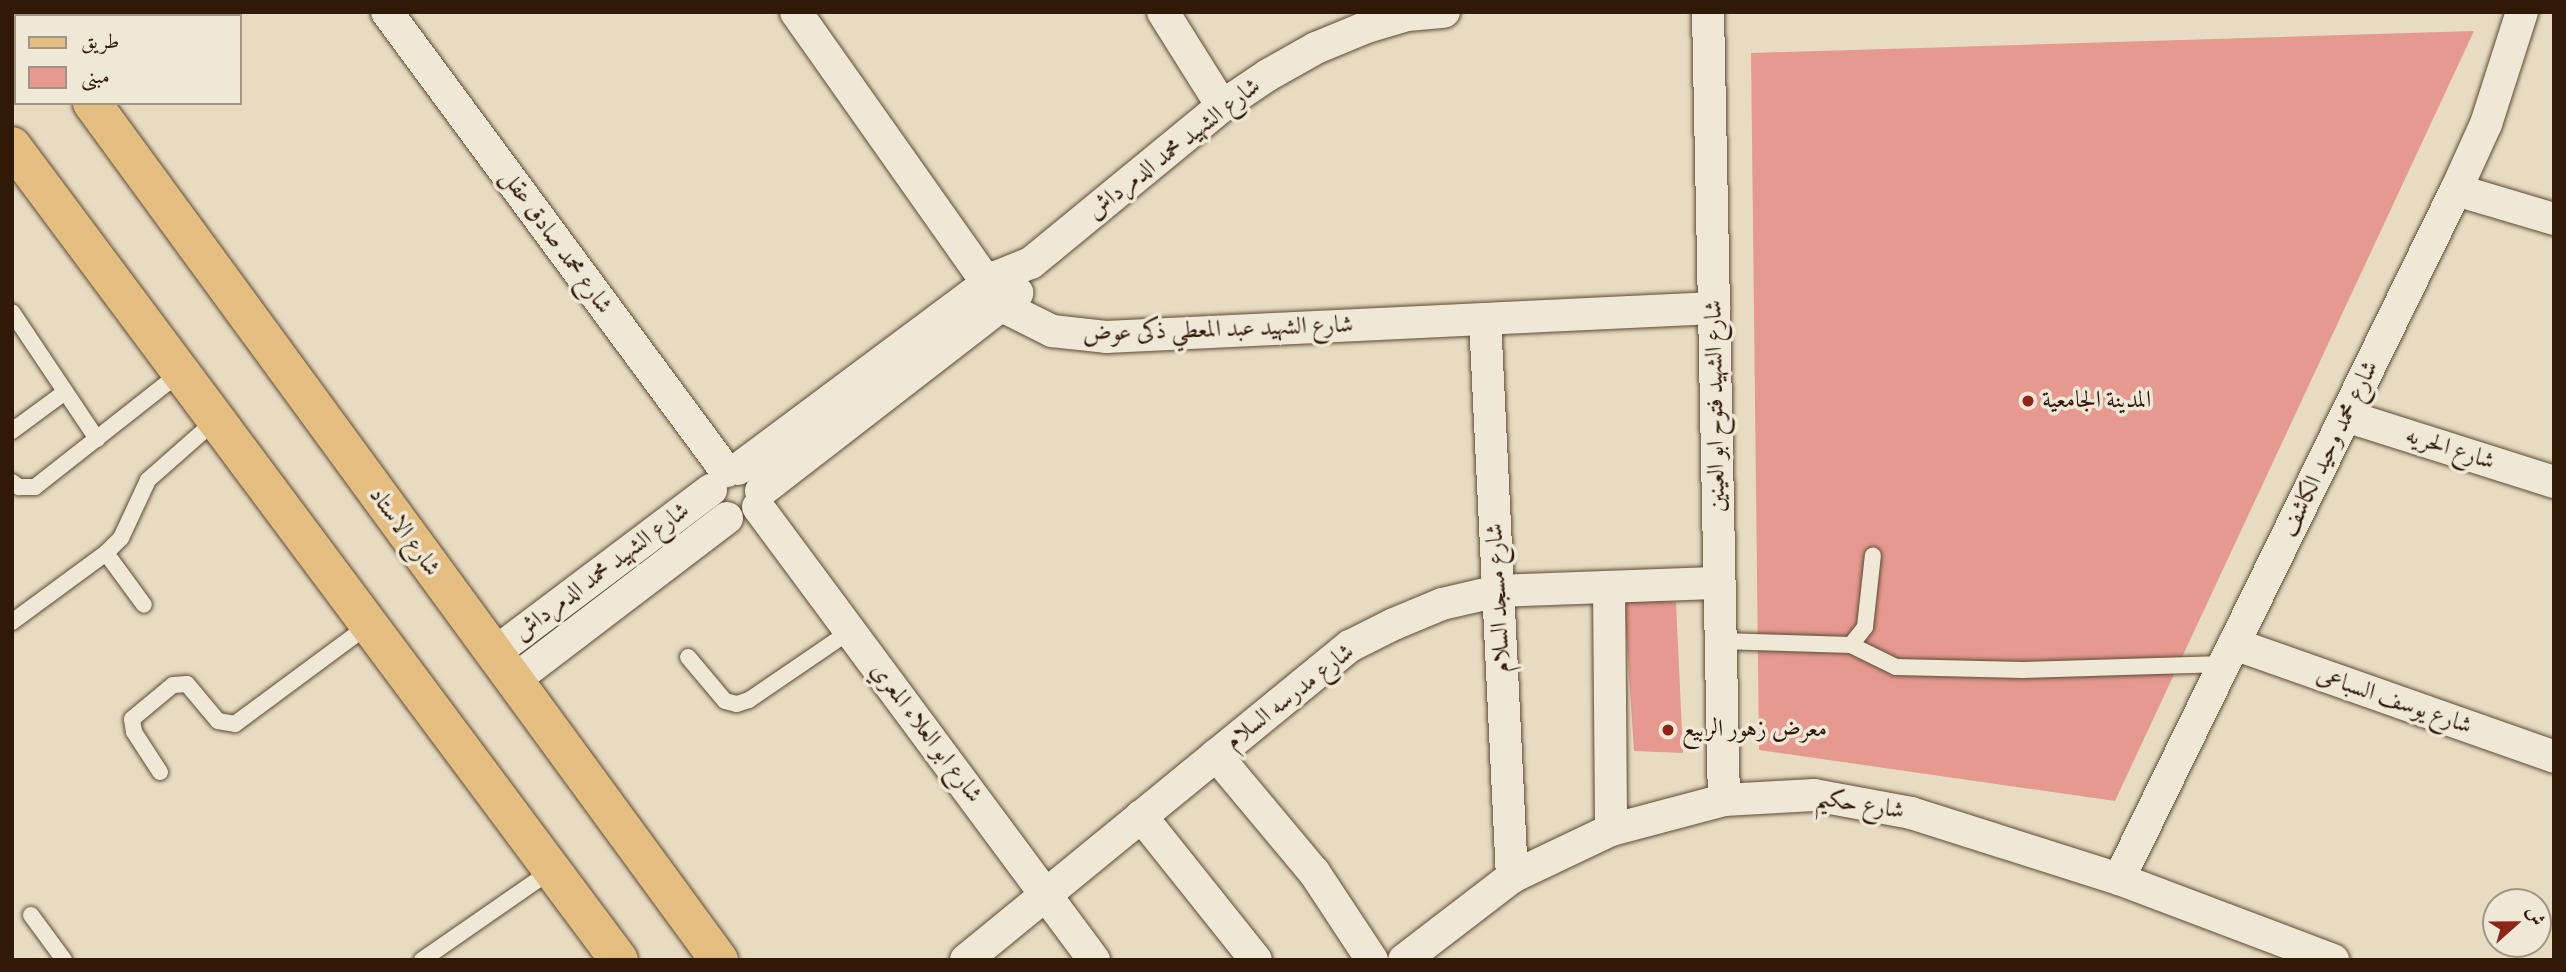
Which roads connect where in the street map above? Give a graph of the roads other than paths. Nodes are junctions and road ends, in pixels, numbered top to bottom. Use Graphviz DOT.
graph roads {
  1 [pos="387,12"];
  2 [pos="796,12"];
  3 [pos="1163,12"];
  4 [pos="1444,12"];
  5 [pos="1708,12"];
  6 [pos="2522,12"];
  7 [pos="1407,14"];
  8 [pos="93,105"];
  9 [pos="1222,106"];
  10 [pos="12,146"];
  11 [pos="2456,190"];
  12 [pos="2554,219"];
  13 [pos="995,296"];
  14 [pos="1714,307"];
  15 [pos="12,312"];
  16 [pos="1485,319"];
  17 [pos="180,373"];
  18 [pos="65,392"];
  19 [pos="2346,416"];
  20 [pos="216,421"];
  21 [pos="12,431"];
  22 [pos="97,439"];
  23 [pos="725,477"];
  24 [pos="12,482"];
  25 [pos="2554,482"];
  26 [pos="759,499"];
  27 [pos="727,518"];
  28 [pos="106,553"];
  29 [pos="1873,555"];
  30 [pos="1719,583"];
  31 [pos="1609,587"];
  32 [pos="1498,590"];
  33 [pos="144,605"];
  34 [pos="12,622"];
  35 [pos="369,625"];
  36 [pos="850,631"];
  37 [pos="1721,641"];
  38 [pos="1851,645"];
  39 [pos="2229,654"];
  40 [pos="688,657"];
  41 [pos="503,667"];
  42 [pos="1216,755"];
  43 [pos="2554,757"];
  44 [pos="160,772"];
  45 [pos="1724,800"];
  46 [pos="1141,816"];
  47 [pos="1611,830"];
  48 [pos="552,870"];
  49 [pos="1512,877"];
  50 [pos="2119,879"];
  51 [pos="1045,894"];
  52 [pos="31,915"];
  53 [pos="1437,950"];
  54 [pos="64,960"];
  55 [pos="422,960"];
  56 [pos="619,960"];
  57 [pos="719,960"];
  58 [pos="966,960"];
  59 [pos="1094,960"];
  60 [pos="1256,960"];
  61 [pos="1372,960"];
  62 [pos="1404,960"];
  63 [pos="2333,960"];
  1 -- 23 [label="street, شارع محمد صادق عقل"];
  2 -- 13 [label="street, شارع الشهيد عبد المعطي ذكى عوض"];
  3 -- 9 [label="street"];
  4 -- 7 [label="street, شارع الشهيد محمد الدمرداش"];
  5 -- 14 [label="street, شارع الشهيد فتوح ابو العينين"];
  6 -- 11 [label="street, شارع محمد وحيد الكاشف"];
  7 -- 9 [label="street, شارع الشهيد محمد الدمرداش"];
  8 -- 41 [label="main road, شارع الاستاد"];
  9 -- 13 [label="street, شارع الشهيد محمد الدمرداش"];
  10 -- 17 [label="main road"];
  11 -- 12 [label="street"];
  11 -- 19 [label="street, شارع محمد وحيد الكاشف"];
  13 -- 16 [label="street, شارع الشهيد عبد المعطي ذكى عوض"];
  13 -- 23 [label="street, شارع الشهيد محمد الدمرداش"];
  13 -- 26 [label="street, شارع الشهيد محمد الدمرداش"];
  14 -- 16 [label="street, شارع الشهيد عبد المعطي ذكى عوض"];
  14 -- 30 [label="street, شارع الشهيد فتوح ابو العينين"];
  15 -- 18 [label="lane"];
  16 -- 32 [label="street, شارع مسجد السلام"];
  17 -- 20 [label="main road"];
  17 -- 22 [label="lane"];
  18 -- 21 [label="lane"];
  18 -- 22 [label="lane"];
  19 -- 25 [label="street, شارع الحريه"];
  19 -- 39 [label="street, شارع محمد وحيد الكاشف"];
  20 -- 28 [label="lane"];
  20 -- 35 [label="main road"];
  22 -- 24 [label="lane"];
  23 -- 26 [label="street"];
  23 -- 27 [label="street"];
  23 -- 41 [label="street, شارع الشهيد محمد الدمرداش"];
  26 -- 27 [label="street"];
  26 -- 36 [label="street, شارع ابو العلاء المعري"];
  27 -- 41 [label="street, شارع الشهيد محمد الدمرداش"];
  28 -- 33 [label="lane"];
  28 -- 34 [label="lane"];
  29 -- 38 [label="lane"];
  30 -- 31 [label="street, شارع مدرسه السلام"];
  30 -- 37 [label="street, شارع الشهيد فتوح ابو العينين"];
  31 -- 32 [label="street, شارع مدرسه السلام"];
  31 -- 47 [label="street"];
  32 -- 42 [label="street, شارع مدرسه السلام"];
  32 -- 49 [label="street, شارع مسجد السلام"];
  35 -- 44 [label="lane"];
  35 -- 48 [label="main road"];
  36 -- 40 [label="lane"];
  36 -- 51 [label="street, شارع ابو العلاء المعري"];
  37 -- 38 [label="lane"];
  37 -- 45 [label="street, شارع الشهيد فتوح ابو العينين"];
  38 -- 39 [label="lane"];
  39 -- 43 [label="street, شارع يوسف السباعى"];
  39 -- 50 [label="street, شارع محمد وحيد الكاشف"];
  41 -- 57 [label="main road, شارع الاستاد"];
  42 -- 46 [label="street, شارع مدرسه السلام"];
  42 -- 61 [label="street"];
  45 -- 47 [label="street, شارع حكيم"];
  45 -- 50 [label="street, شارع حكيم"];
  46 -- 51 [label="street, شارع مدرسه السلام"];
  46 -- 60 [label="street"];
  47 -- 49 [label="street, شارع حكيم"];
  48 -- 55 [label="lane"];
  48 -- 56 [label="main road"];
  49 -- 53 [label="street, شارع حكيم"];
  50 -- 63 [label="street, شارع حكيم"];
  51 -- 58 [label="street, شارع مدرسه السلام"];
  51 -- 59 [label="street, شارع ابو العلاء المعري"];
  52 -- 54 [label="lane"];
  53 -- 62 [label="street, شارع حكيم"];
}
